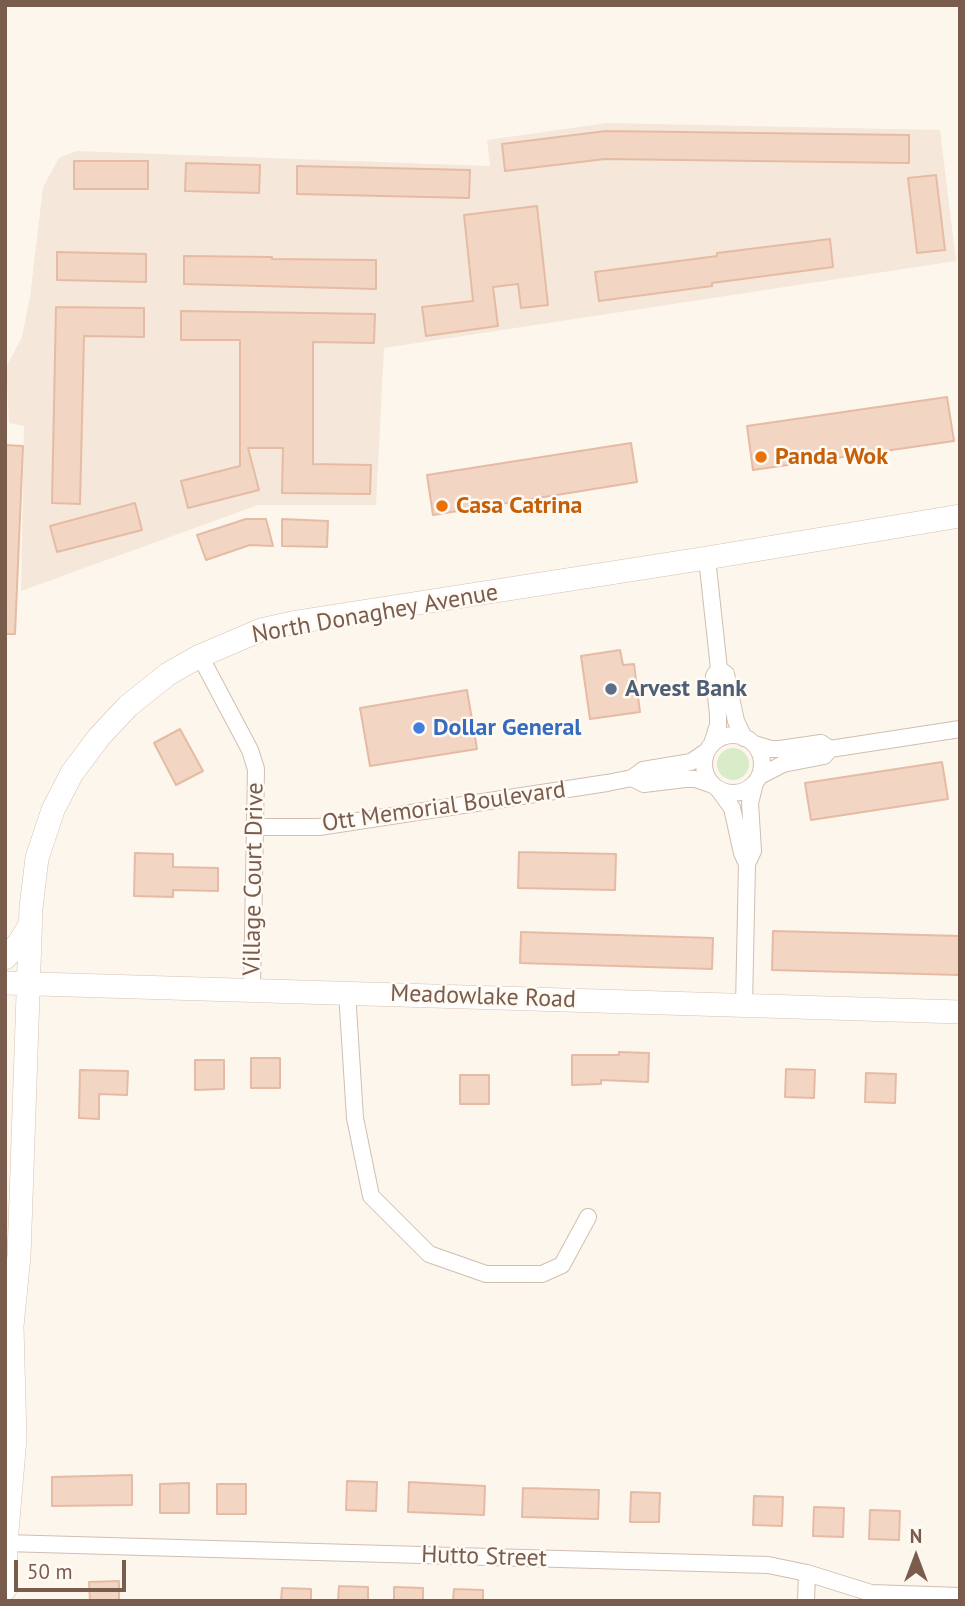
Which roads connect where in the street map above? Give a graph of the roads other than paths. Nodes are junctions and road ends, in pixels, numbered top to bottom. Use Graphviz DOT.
graph roads {
  1 [pos="960,516"];
  2 [pos="707,558"];
  3 [pos="200,656"];
  4 [pos="719,669"];
  5 [pos="960,729"];
  6 [pos="749,741"];
  7 [pos="710,747"];
  8 [pos="830,749"];
  9 [pos="632,778"];
  10 [pos="757,780"];
  11 [pos="716,787"];
  12 [pos="255,827"];
  13 [pos="747,864"];
  14 [pos="30,925"];
  15 [pos="5,958"];
  16 [pos="5,983"];
  17 [pos="29,984"];
  18 [pos="252,990"];
  19 [pos="347,992"];
  20 [pos="744,1005"];
  21 [pos="960,1012"];
  22 [pos="587,1217"];
  23 [pos="9,1326"];
  24 [pos="6,1543"];
  25 [pos="807,1573"];
  26 [pos="5,1589"];
  27 [pos="960,1597"];
  28 [pos="806,1601"];
  1 -- 2 [label="street, North Donaghey Avenue"];
  2 -- 3 [label="street, North Donaghey Avenue"];
  2 -- 4 [label="street"];
  3 -- 12 [label="street, Village Court Drive"];
  3 -- 14 [label="street, North Donaghey Avenue"];
  4 -- 6 [label="street"];
  4 -- 7 [label="street"];
  5 -- 8 [label="street"];
  6 -- 7 [label="street"];
  6 -- 8 [label="street"];
  6 -- 10 [label="street"];
  7 -- 9 [label="street, Ott Memorial Boulevard"];
  7 -- 11 [label="street"];
  8 -- 10 [label="street"];
  9 -- 11 [label="street, Ott Memorial Boulevard"];
  9 -- 12 [label="street, Ott Memorial Boulevard"];
  10 -- 11 [label="street"];
  10 -- 13 [label="street"];
  11 -- 13 [label="street"];
  12 -- 18 [label="street, Village Court Drive"];
  13 -- 20 [label="street"];
  14 -- 15 [label="street"];
  14 -- 17 [label="street, North Donaghey Avenue"];
  16 -- 17 [label="street, Meadowlake Road"];
  17 -- 18 [label="street, Meadowlake Road"];
  17 -- 23 [label="street, North Donaghey Avenue"];
  18 -- 19 [label="street, Meadowlake Road"];
  19 -- 20 [label="street, Meadowlake Road"];
  19 -- 22 [label="street"];
  20 -- 21 [label="street, Meadowlake Road"];
  23 -- 24 [label="street, North Donaghey Avenue"];
  24 -- 25 [label="street, Hutto Street"];
  24 -- 26 [label="street, North Donaghey Avenue"];
  25 -- 27 [label="street, Hutto Street"];
  25 -- 28 [label="street"];
}
